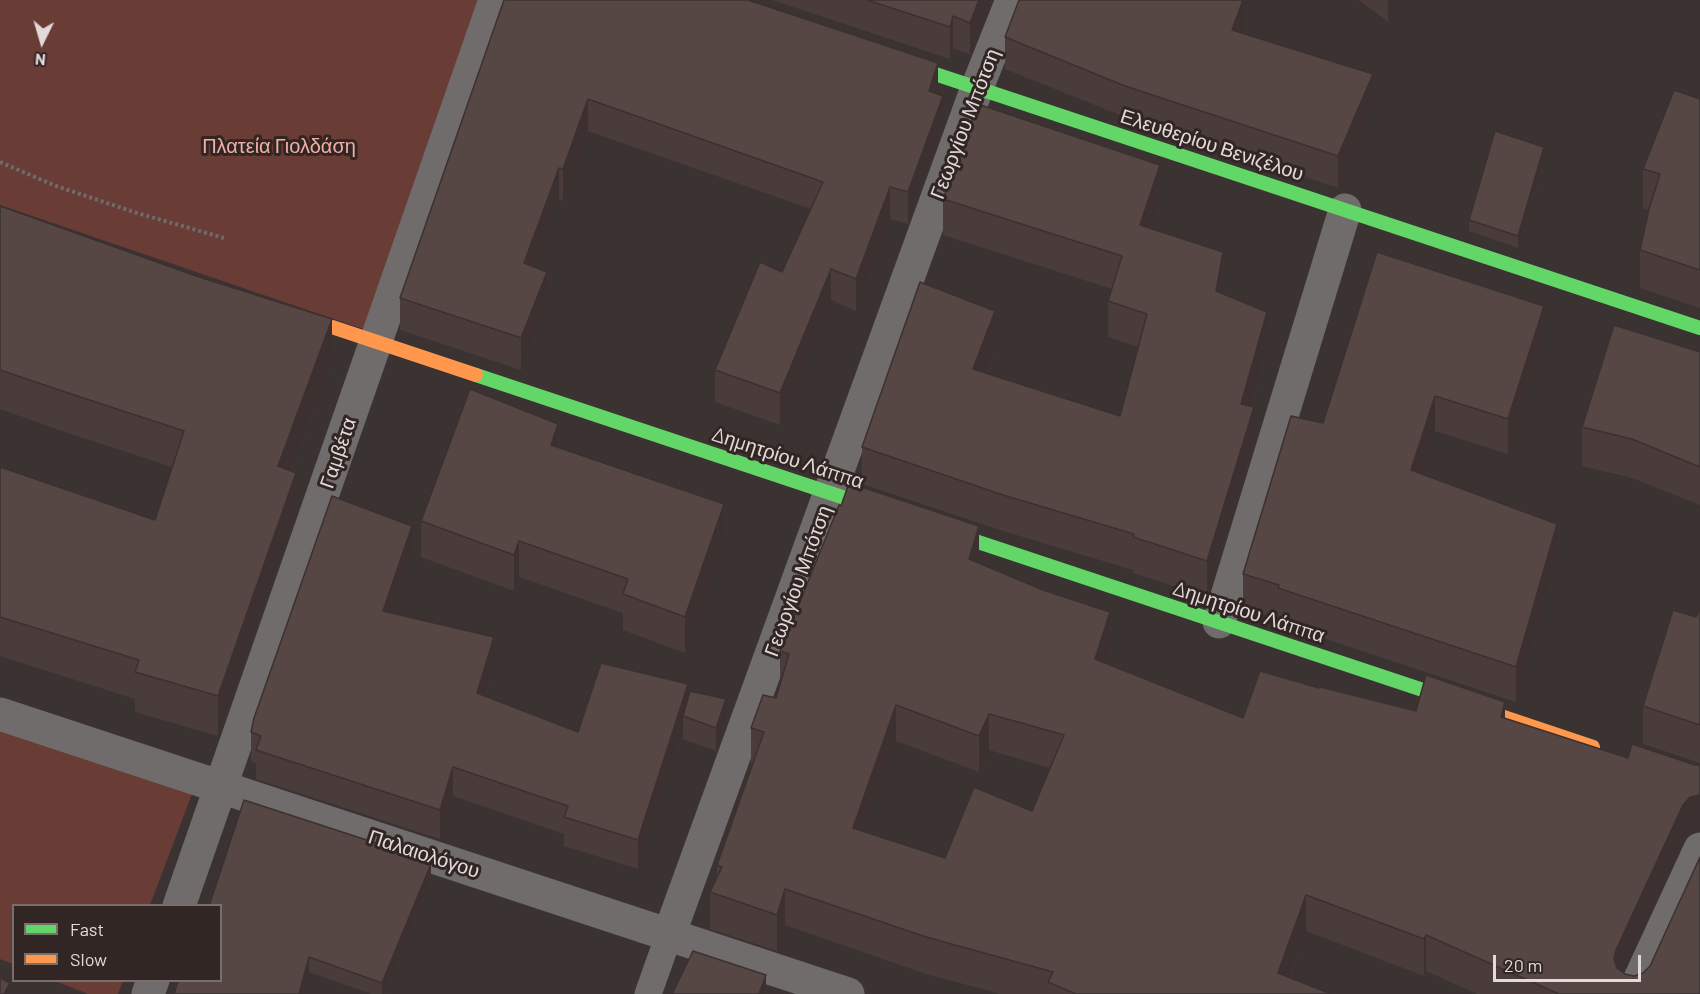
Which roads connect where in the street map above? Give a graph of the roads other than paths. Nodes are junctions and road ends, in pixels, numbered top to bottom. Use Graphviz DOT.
graph roads {
  1 [pos="495,0"];
  2 [pos="1012,0"];
  3 [pos="889,58"];
  4 [pos="977,88"];
  5 [pos="1345,210"];
  6 [pos="277,308"];
  7 [pos="1700,328"];
  8 [pos="377,342"];
  9 [pos="830,493"];
  10 [pos="896,515"];
  11 [pos="919,522"];
  12 [pos="1220,622"];
  13 [pos="0,714"];
  14 [pos="1611,753"];
  15 [pos="221,787"];
  16 [pos="1700,849"];
  17 [pos="180,904"];
  18 [pos="669,935"];
  19 [pos="648,994"];
  20 [pos="848,994"];
  21 [pos="1633,994"];
  1 -- 8 [label="street, Γαμβέτα"];
  2 -- 4 [label="street, Γεωργίου Μπότση"];
  3 -- 4 [label="street, Ελευθερίου Βενιζέλου"];
  4 -- 5 [label="street, Ελευθερίου Βενιζέλου"];
  4 -- 9 [label="street, Γεωργίου Μπότση"];
  5 -- 7 [label="street, Ελευθερίου Βενιζέλου"];
  5 -- 12 [label="street"];
  6 -- 8 [label="street, Δημητρίου Λάππα"];
  8 -- 9 [label="street, Δημητρίου Λάππα"];
  8 -- 15 [label="street, Γαμβέτα"];
  9 -- 10 [label="street, Δημητρίου Λάππα"];
  9 -- 18 [label="street, Γεωργίου Μπότση"];
  11 -- 12 [label="street, Δημητρίου Λάππα"];
  12 -- 14 [label="street, Δημητρίου Λάππα"];
  13 -- 15 [label="street, Παλαιολόγου"];
  15 -- 17 [label="street, Γαμβέτα"];
  15 -- 18 [label="street, Παλαιολόγου"];
  16 -- 21 [label="street"];
  18 -- 19 [label="lane, Γεωργίου Μπότση"];
  18 -- 20 [label="street, Παλαιολόγου"];
}
